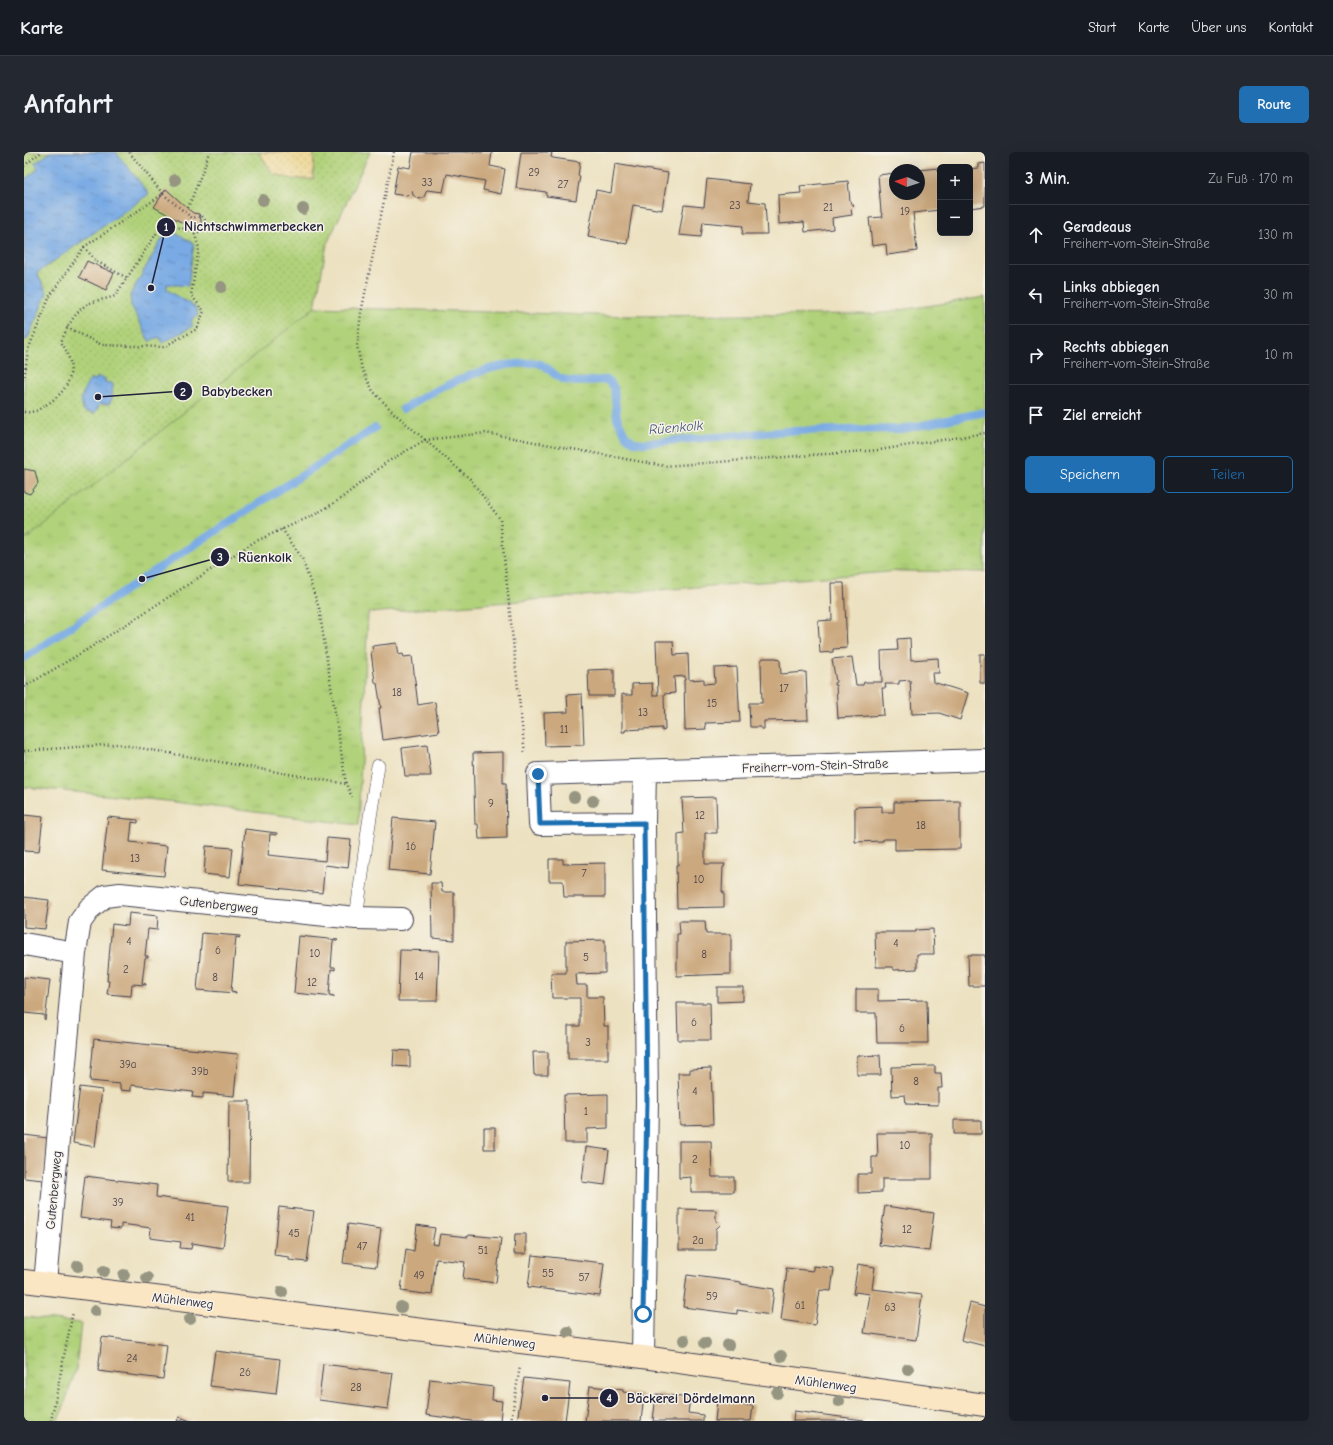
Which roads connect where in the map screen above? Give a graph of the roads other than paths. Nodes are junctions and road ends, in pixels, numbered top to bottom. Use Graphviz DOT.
graph roads {
  1 [pos="985,760"];
  2 [pos="378,766"];
  3 [pos="645,772"];
  4 [pos="644,823"];
  5 [pos="356,918"];
  6 [pos="401,919"];
  7 [pos="24,944"];
  8 [pos="75,953"];
  9 [pos="34,1282"];
  10 [pos="643,1357"];
  11 [pos="985,1405"];
  1 -- 3 [label="street, Freiherr-vom-Stein-Straße"];
  2 -- 5 [label="lane"];
  3 -- 4 [label="street"];
  3 -- 4 [label="street, Freiherr-vom-Stein-Straße"];
  4 -- 10 [label="street"];
  5 -- 6 [label="street, Gutenbergweg"];
  5 -- 8 [label="street, Gutenbergweg"];
  7 -- 8 [label="street"];
  8 -- 9 [label="street, Gutenbergweg"];
  9 -- 10 [label="main road, Mühlenweg"];
  10 -- 11 [label="main road, Mühlenweg"];
}
